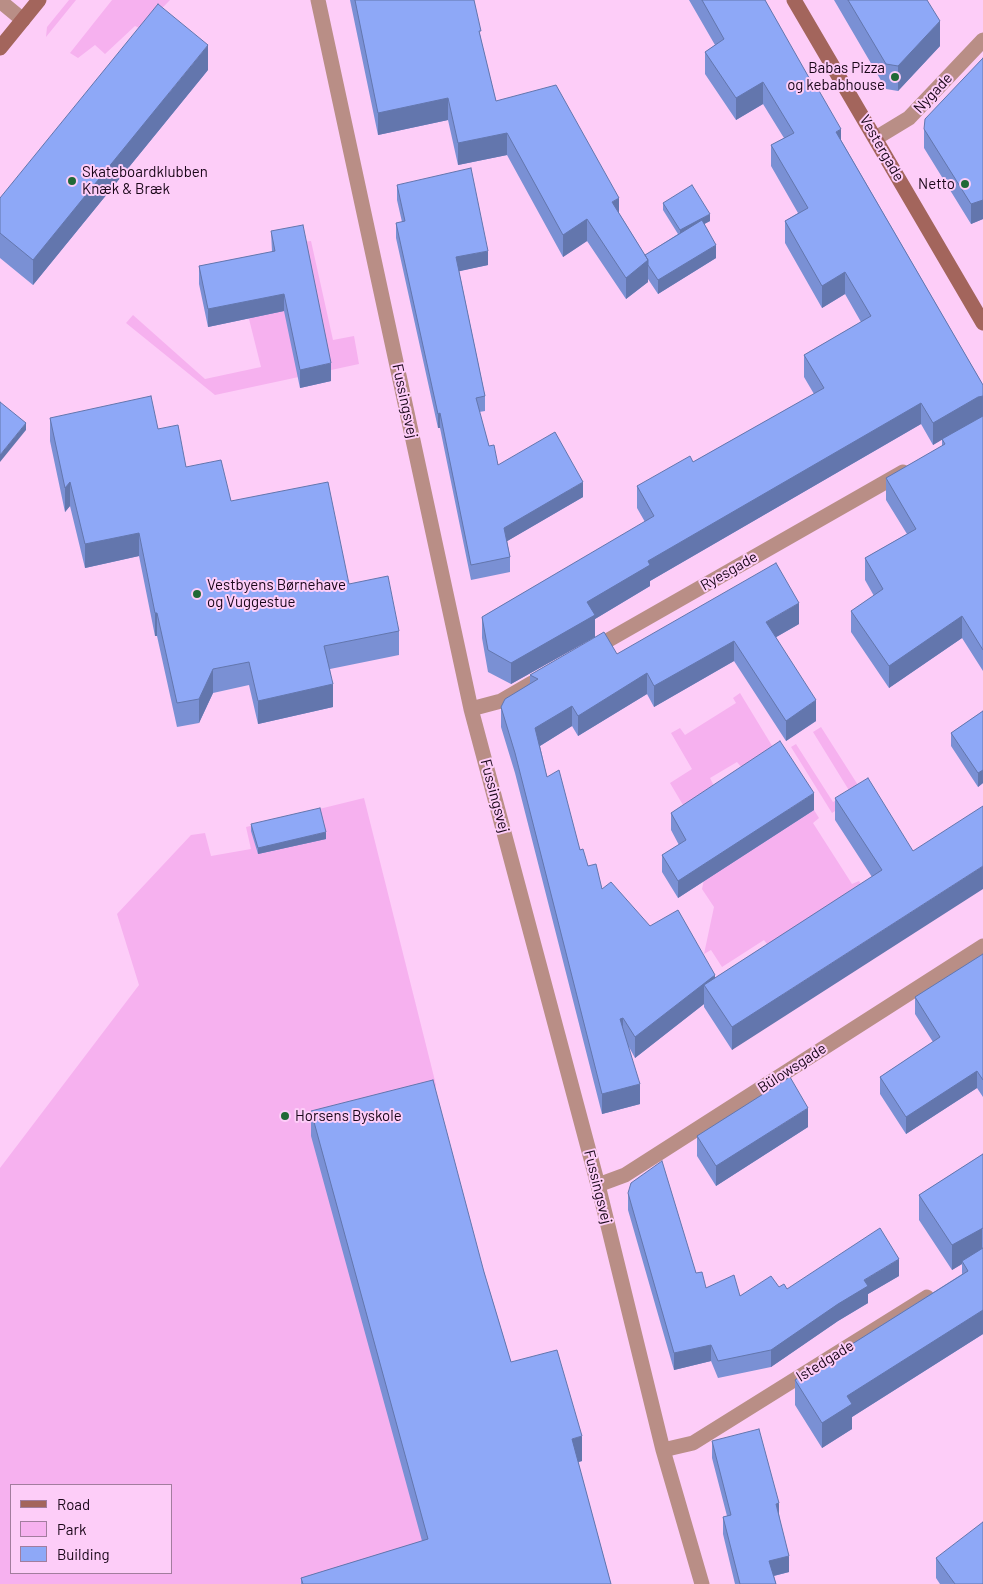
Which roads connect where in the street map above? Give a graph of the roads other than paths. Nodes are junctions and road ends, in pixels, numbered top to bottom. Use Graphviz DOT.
graph roads {
  1 [pos="0,0"];
  2 [pos="39,0"];
  3 [pos="318,0"];
  4 [pos="794,0"];
  5 [pos="23,20"];
  6 [pos="983,40"];
  7 [pos="0,48"];
  8 [pos="876,138"];
  9 [pos="983,323"];
  10 [pos="914,466"];
  11 [pos="576,658"];
  12 [pos="543,677"];
  13 [pos="472,709"];
  14 [pos="983,946"];
  15 [pos="598,1185"];
  16 [pos="942,1288"];
  17 [pos="663,1450"];
  18 [pos="702,1584"];
  1 -- 5 [label="street"];
  2 -- 5 [label="main road"];
  3 -- 13 [label="street, Fussingsvej"];
  4 -- 8 [label="main road, Vestergade"];
  5 -- 7 [label="main road"];
  6 -- 8 [label="street, Nygade"];
  8 -- 9 [label="main road, Vestergade"];
  10 -- 11 [label="street, Ryesgade"];
  12 -- 13 [label="street"];
  13 -- 15 [label="street, Fussingsvej"];
  14 -- 15 [label="street, Bülowsgade"];
  15 -- 17 [label="street, Fussingsvej"];
  16 -- 17 [label="street, Istedgade"];
  17 -- 18 [label="street, Fussingsvej"];
}
